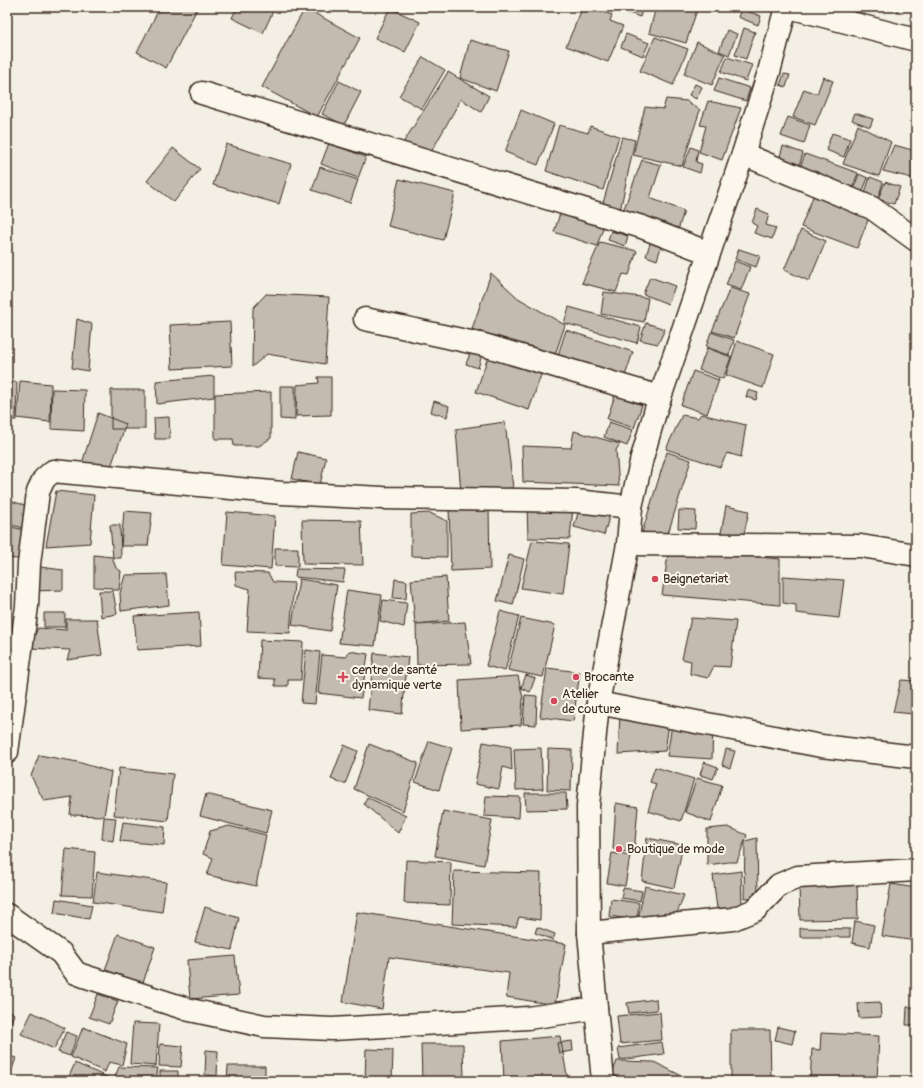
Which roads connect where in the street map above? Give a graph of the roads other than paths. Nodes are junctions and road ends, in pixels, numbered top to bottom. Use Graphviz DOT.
graph roads {
  1 [pos="787,7"];
  2 [pos="916,40"];
  3 [pos="202,93"];
  4 [pos="743,154"];
  5 [pos="916,240"];
  6 [pos="709,253"];
  7 [pos="365,319"];
  8 [pos="660,397"];
  9 [pos="631,507"];
  10 [pos="628,544"];
  11 [pos="916,555"];
  12 [pos="598,703"];
  13 [pos="7,752"];
  14 [pos="916,758"];
  15 [pos="916,870"];
  16 [pos="7,915"];
  17 [pos="589,933"];
  18 [pos="596,1008"];
  19 [pos="604,1081"];
  1 -- 2 [label="street"];
  1 -- 4 [label="street"];
  3 -- 6 [label="street"];
  4 -- 5 [label="street"];
  4 -- 6 [label="street"];
  6 -- 8 [label="street"];
  7 -- 8 [label="street"];
  8 -- 9 [label="street"];
  9 -- 10 [label="street"];
  9 -- 13 [label="street"];
  10 -- 11 [label="street"];
  10 -- 12 [label="street"];
  12 -- 14 [label="street"];
  12 -- 17 [label="street"];
  15 -- 17 [label="street"];
  16 -- 18 [label="street"];
  17 -- 18 [label="street"];
  18 -- 19 [label="street"];
}
